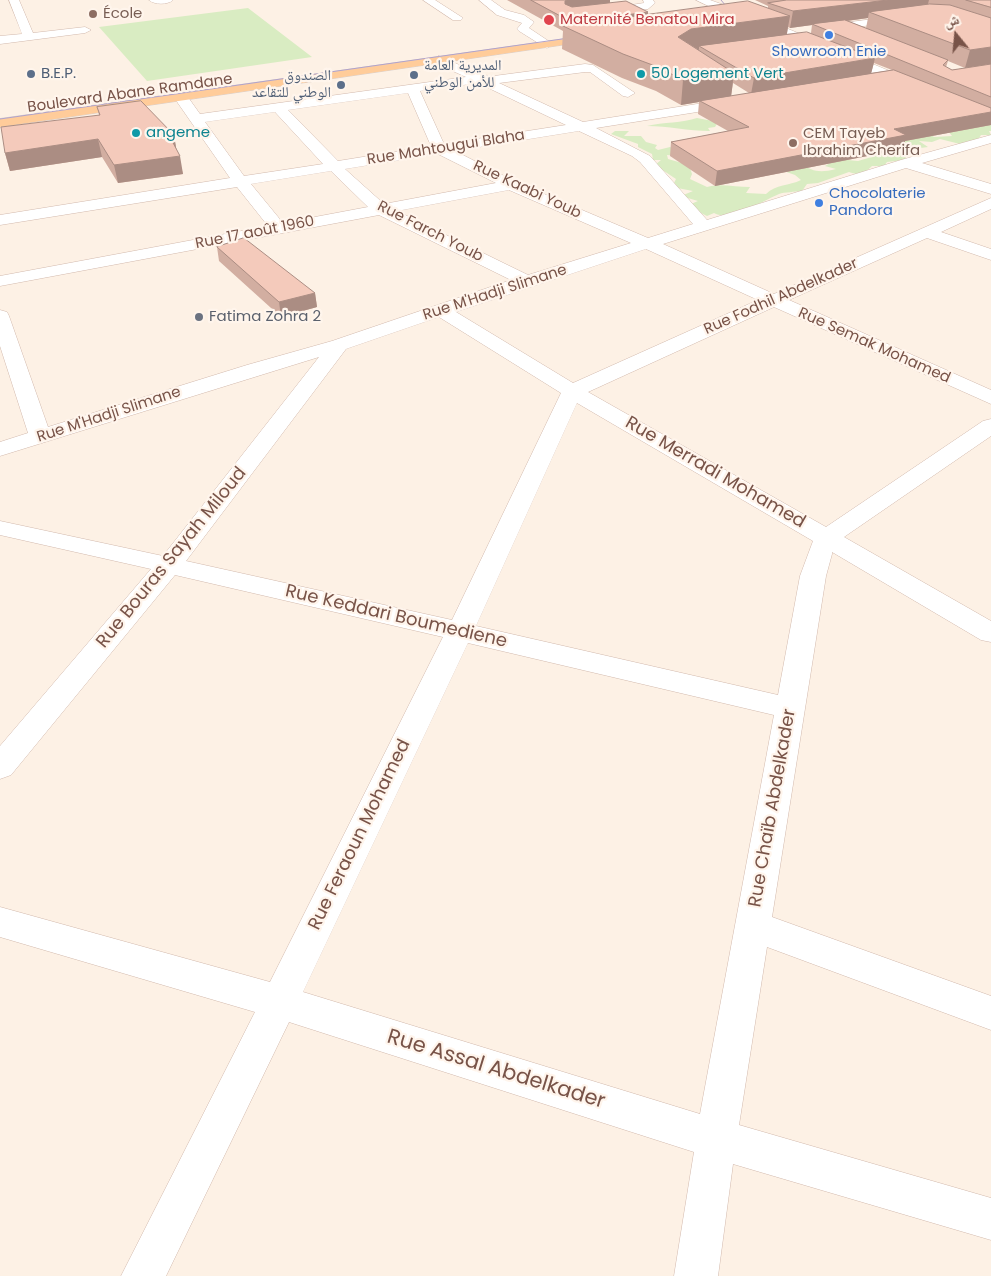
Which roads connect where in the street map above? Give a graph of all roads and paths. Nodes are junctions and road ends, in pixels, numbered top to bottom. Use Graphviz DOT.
graph roads {
  1 [pos="15,0"];
  2 [pos="154,0"];
  3 [pos="168,0"];
  4 [pos="428,0"];
  5 [pos="484,0"];
  6 [pos="648,0"];
  7 [pos="701,0"];
  8 [pos="728,6"];
  9 [pos="774,13"];
  10 [pos="589,14"];
  11 [pos="754,15"];
  12 [pos="917,17"];
  13 [pos="457,18"];
  14 [pos="843,26"];
  15 [pos="85,30"];
  16 [pos="613,32"];
  17 [pos="789,34"];
  18 [pos="869,36"];
  19 [pos="29,37"];
  20 [pos="0,40"];
  21 [pos="806,41"];
  22 [pos="541,42"];
  23 [pos="779,44"];
  24 [pos="439,60"];
  25 [pos="892,77"];
  26 [pos="480,79"];
  27 [pos="864,81"];
  28 [pos="927,86"];
  29 [pos="413,89"];
  30 [pos="732,90"];
  31 [pos="628,93"];
  32 [pos="180,96"];
  33 [pos="279,108"];
  34 [pos="0,112"];
  35 [pos="196,120"];
  36 [pos="0,123"];
  37 [pos="581,127"];
  38 [pos="991,139"];
  39 [pos="439,149"];
  40 [pos="906,163"];
  41 [pos="334,166"];
  42 [pos="240,181"];
  43 [pos="511,185"];
  44 [pos="991,190"];
  45 [pos="991,203"];
  46 [pos="380,209"];
  47 [pos="0,220"];
  48 [pos="705,227"];
  49 [pos="279,228"];
  50 [pos="926,232"];
  51 [pos="648,244"];
  52 [pos="991,255"];
  53 [pos="0,281"];
  54 [pos="527,281"];
  55 [pos="770,300"];
  56 [pos="440,310"];
  57 [pos="0,316"];
  58 [pos="5,342"];
  59 [pos="339,345"];
  60 [pos="572,391"];
  61 [pos="991,398"];
  62 [pos="991,426"];
  63 [pos="40,437"];
  64 [pos="0,449"];
  65 [pos="0,528"];
  66 [pos="827,538"];
  67 [pos="168,565"];
  68 [pos="458,631"];
  69 [pos="991,633"];
  70 [pos="790,708"];
  71 [pos="0,768"];
  72 [pos="0,922"];
  73 [pos="753,926"];
  74 [pos="279,1002"];
  75 [pos="991,1013"];
  76 [pos="716,1139"];
  77 [pos="991,1219"];
  78 [pos="143,1276"];
  79 [pos="696,1276"];
  1 -- 19 [label="street"];
  2 -- 3 [label="street"];
  4 -- 13 [label="street"];
  5 -- 22 [label="street"];
  6 -- 10 [label="street"];
  7 -- 8 [label="street"];
  8 -- 11 [label="main road"];
  8 -- 11 [label="main road"];
  9 -- 11 [label="main road"];
  11 -- 17 [label="street"];
  12 -- 14 [label="street"];
  14 -- 17 [label="street"];
  14 -- 18 [label="street"];
  15 -- 19 [label="street"];
  16 -- 22 [label="main road, Boulevard Abane Ramdane"];
  17 -- 21 [label="street"];
  19 -- 20 [label="street"];
  21 -- 23 [label="street"];
  21 -- 25 [label="street"];
  22 -- 24 [label="main road, Boulevard Abane Ramdane"];
  22 -- 34 [label="main road, Boulevard Abane Ramdane"];
  24 -- 26 [label="street"];
  24 -- 32 [label="main road, Boulevard Abane Ramdane"];
  25 -- 27 [label="street"];
  25 -- 28 [label="street"];
  26 -- 29 [label="street"];
  26 -- 31 [label="street"];
  26 -- 37 [label="street"];
  29 -- 33 [label="street"];
  29 -- 39 [label="street"];
  30 -- 37 [label="street, Rue Mahtougui Blaha"];
  32 -- 35 [label="street"];
  32 -- 36 [label="main road, Boulevard Abane Ramdane"];
  33 -- 35 [label="street"];
  33 -- 41 [label="street, Rue Farch Youb"];
  35 -- 42 [label="street"];
  37 -- 39 [label="street, Rue Mahtougui Blaha"];
  37 -- 48 [label="street"];
  38 -- 40 [label="street, Rue M'Hadji Slimane"];
  39 -- 41 [label="street, Rue Mahtougui Blaha"];
  39 -- 43 [label="street, Rue Kaabi Youb"];
  40 -- 44 [label="street"];
  40 -- 48 [label="street, Rue M'Hadji Slimane"];
  41 -- 42 [label="street, Rue Mahtougui Blaha"];
  41 -- 46 [label="street, Rue Farch Youb"];
  42 -- 47 [label="street, Rue Mahtougui Blaha"];
  42 -- 49 [label="street"];
  43 -- 46 [label="street, Rue 17 août 1960"];
  43 -- 51 [label="street, Rue Kaabi Youb"];
  45 -- 50 [label="street, Rue Fodhil Abdelkader"];
  46 -- 49 [label="street, Rue 17 août 1960"];
  46 -- 54 [label="street, Rue Farch Youb"];
  48 -- 51 [label="street, Rue M'Hadji Slimane"];
  49 -- 53 [label="street, Rue 17 août 1960"];
  50 -- 52 [label="street"];
  50 -- 55 [label="street, Rue Fodhil Abdelkader"];
  51 -- 54 [label="street, Rue M'Hadji Slimane"];
  51 -- 55 [label="street, Rue Semak Mohamed"];
  54 -- 56 [label="street, Rue M'Hadji Slimane"];
  55 -- 60 [label="street, Rue Fodhil Abdelkader"];
  55 -- 61 [label="street, Rue Semak Mohamed"];
  56 -- 59 [label="street, Rue M'Hadji Slimane"];
  56 -- 60 [label="street, Rue Merradi Mohamed"];
  57 -- 58 [label="street"];
  58 -- 63 [label="street"];
  59 -- 63 [label="street, Rue M'Hadji Slimane"];
  59 -- 67 [label="street, Rue Bouras Sayah Miloud"];
  60 -- 66 [label="street, Rue Merradi Mohamed"];
  60 -- 68 [label="street, Rue Feraoun Mohamed"];
  62 -- 66 [label="street"];
  63 -- 64 [label="street, Rue M'Hadji Slimane"];
  65 -- 67 [label="street, Rue Keddari Boumediene"];
  66 -- 69 [label="street, Rue Merradi Mohamed"];
  66 -- 70 [label="street, Rue Chaïb Abdelkader"];
  67 -- 68 [label="street, Rue Keddari Boumediene"];
  67 -- 71 [label="street, Rue Bouras Sayah Miloud"];
  68 -- 70 [label="street, Rue Keddari Boumediene"];
  68 -- 74 [label="street, Rue Feraoun Mohamed"];
  70 -- 73 [label="street, Rue Chaïb Abdelkader"];
  72 -- 74 [label="street, Rue Assal Abdelkader"];
  73 -- 75 [label="street"];
  73 -- 76 [label="street, Rue Chaïb Abdelkader"];
  74 -- 76 [label="street, Rue Assal Abdelkader"];
  74 -- 78 [label="street, Rue Feraoun Mohamed"];
  76 -- 77 [label="street, Rue Assal Abdelkader"];
  76 -- 79 [label="street, Rue Chaïb Abdelkader"];
}
